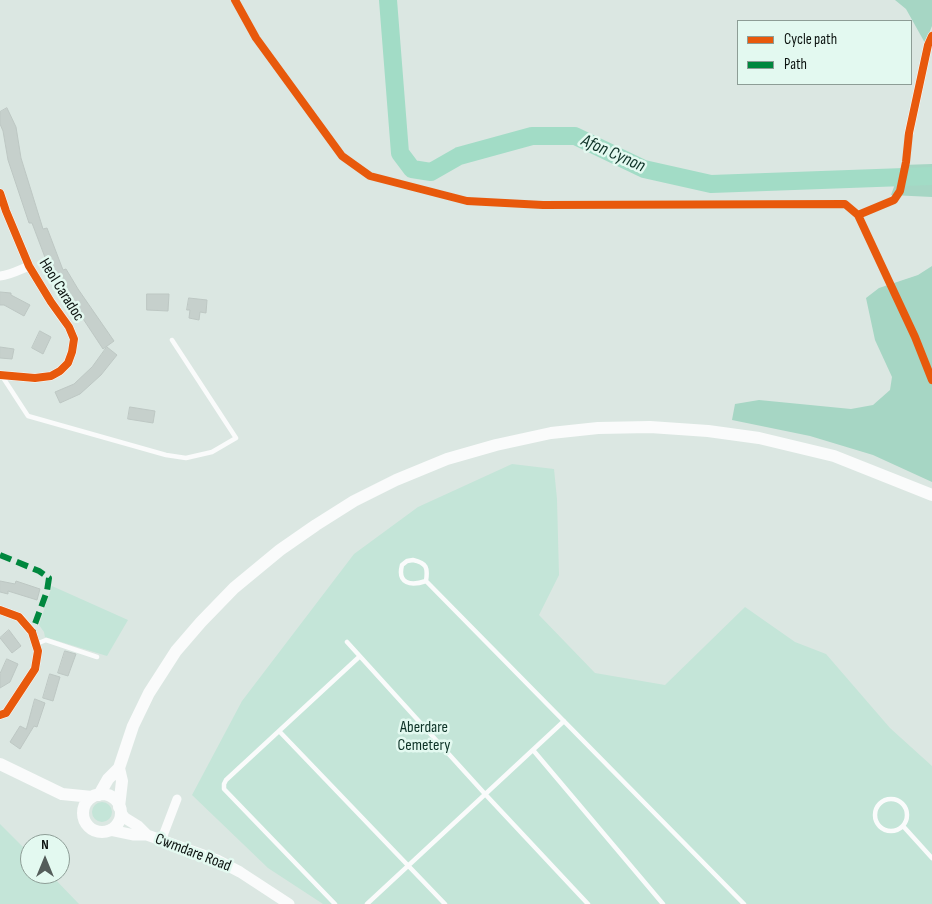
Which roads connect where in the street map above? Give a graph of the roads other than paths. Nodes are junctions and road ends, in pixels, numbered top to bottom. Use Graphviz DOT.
graph roads {
  1 [pos="932,36"];
  2 [pos="909,133"];
  3 [pos="0,193"];
  4 [pos="3,212"];
  5 [pos="858,215"];
  6 [pos="29,266"];
  7 [pos="0,276"];
  8 [pos="172,340"];
  9 [pos="0,375"];
  10 [pos="932,380"];
  11 [pos="932,495"];
  12 [pos="426,582"];
  13 [pos="0,610"];
  14 [pos="347,642"];
  15 [pos="36,644"];
  16 [pos="359,656"];
  17 [pos="97,658"];
  18 [pos="0,715"];
  19 [pos="564,721"];
  20 [pos="279,731"];
  21 [pos="533,750"];
  22 [pos="0,764"];
  23 [pos="119,768"];
  24 [pos="62,794"];
  25 [pos="485,794"];
  26 [pos="96,796"];
  27 [pos="177,799"];
  28 [pos="120,810"];
  29 [pos="83,816"];
  30 [pos="903,826"];
  31 [pos="110,830"];
  32 [pos="147,835"];
  33 [pos="161,840"];
  34 [pos="932,858"];
  35 [pos="408,866"];
  36 [pos="289,904"];
  37 [pos="335,904"];
  38 [pos="367,904"];
  39 [pos="445,904"];
  40 [pos="588,904"];
  41 [pos="663,904"];
  42 [pos="744,904"];
  1 -- 2 [label="street"];
  3 -- 4 [label="street, Heol Caradoc"];
  4 -- 6 [label="street, Heol Caradoc"];
  5 -- 10 [label="lane"];
  6 -- 7 [label="street"];
  6 -- 9 [label="street, Heol Caradoc"];
  8 -- 9 [label="lane"];
  11 -- 23 [label="main road"];
  12 -- 12 [label="lane"];
  12 -- 19 [label="lane"];
  13 -- 15 [label="street"];
  14 -- 16 [label="lane"];
  15 -- 17 [label="lane"];
  15 -- 18 [label="street"];
  16 -- 20 [label="lane"];
  16 -- 25 [label="lane"];
  19 -- 21 [label="lane"];
  19 -- 42 [label="lane"];
  20 -- 35 [label="lane"];
  20 -- 37 [label="lane"];
  21 -- 25 [label="lane"];
  21 -- 41 [label="lane"];
  22 -- 24 [label="main road"];
  23 -- 26 [label="main road"];
  23 -- 28 [label="main road"];
  24 -- 26 [label="main road"];
  24 -- 29 [label="main road"];
  25 -- 35 [label="lane"];
  25 -- 40 [label="lane"];
  26 -- 28 [label="main road"];
  26 -- 29 [label="main road"];
  27 -- 33 [label="street"];
  28 -- 31 [label="main road"];
  28 -- 32 [label="main road, Cwmdare Road"];
  29 -- 31 [label="main road"];
  30 -- 30 [label="lane"];
  30 -- 34 [label="lane"];
  31 -- 32 [label="main road, Cwmdare Road"];
  32 -- 33 [label="main road, Cwmdare Road"];
  33 -- 36 [label="main road, Cwmdare Road"];
  35 -- 38 [label="lane"];
  35 -- 39 [label="lane"];
}
